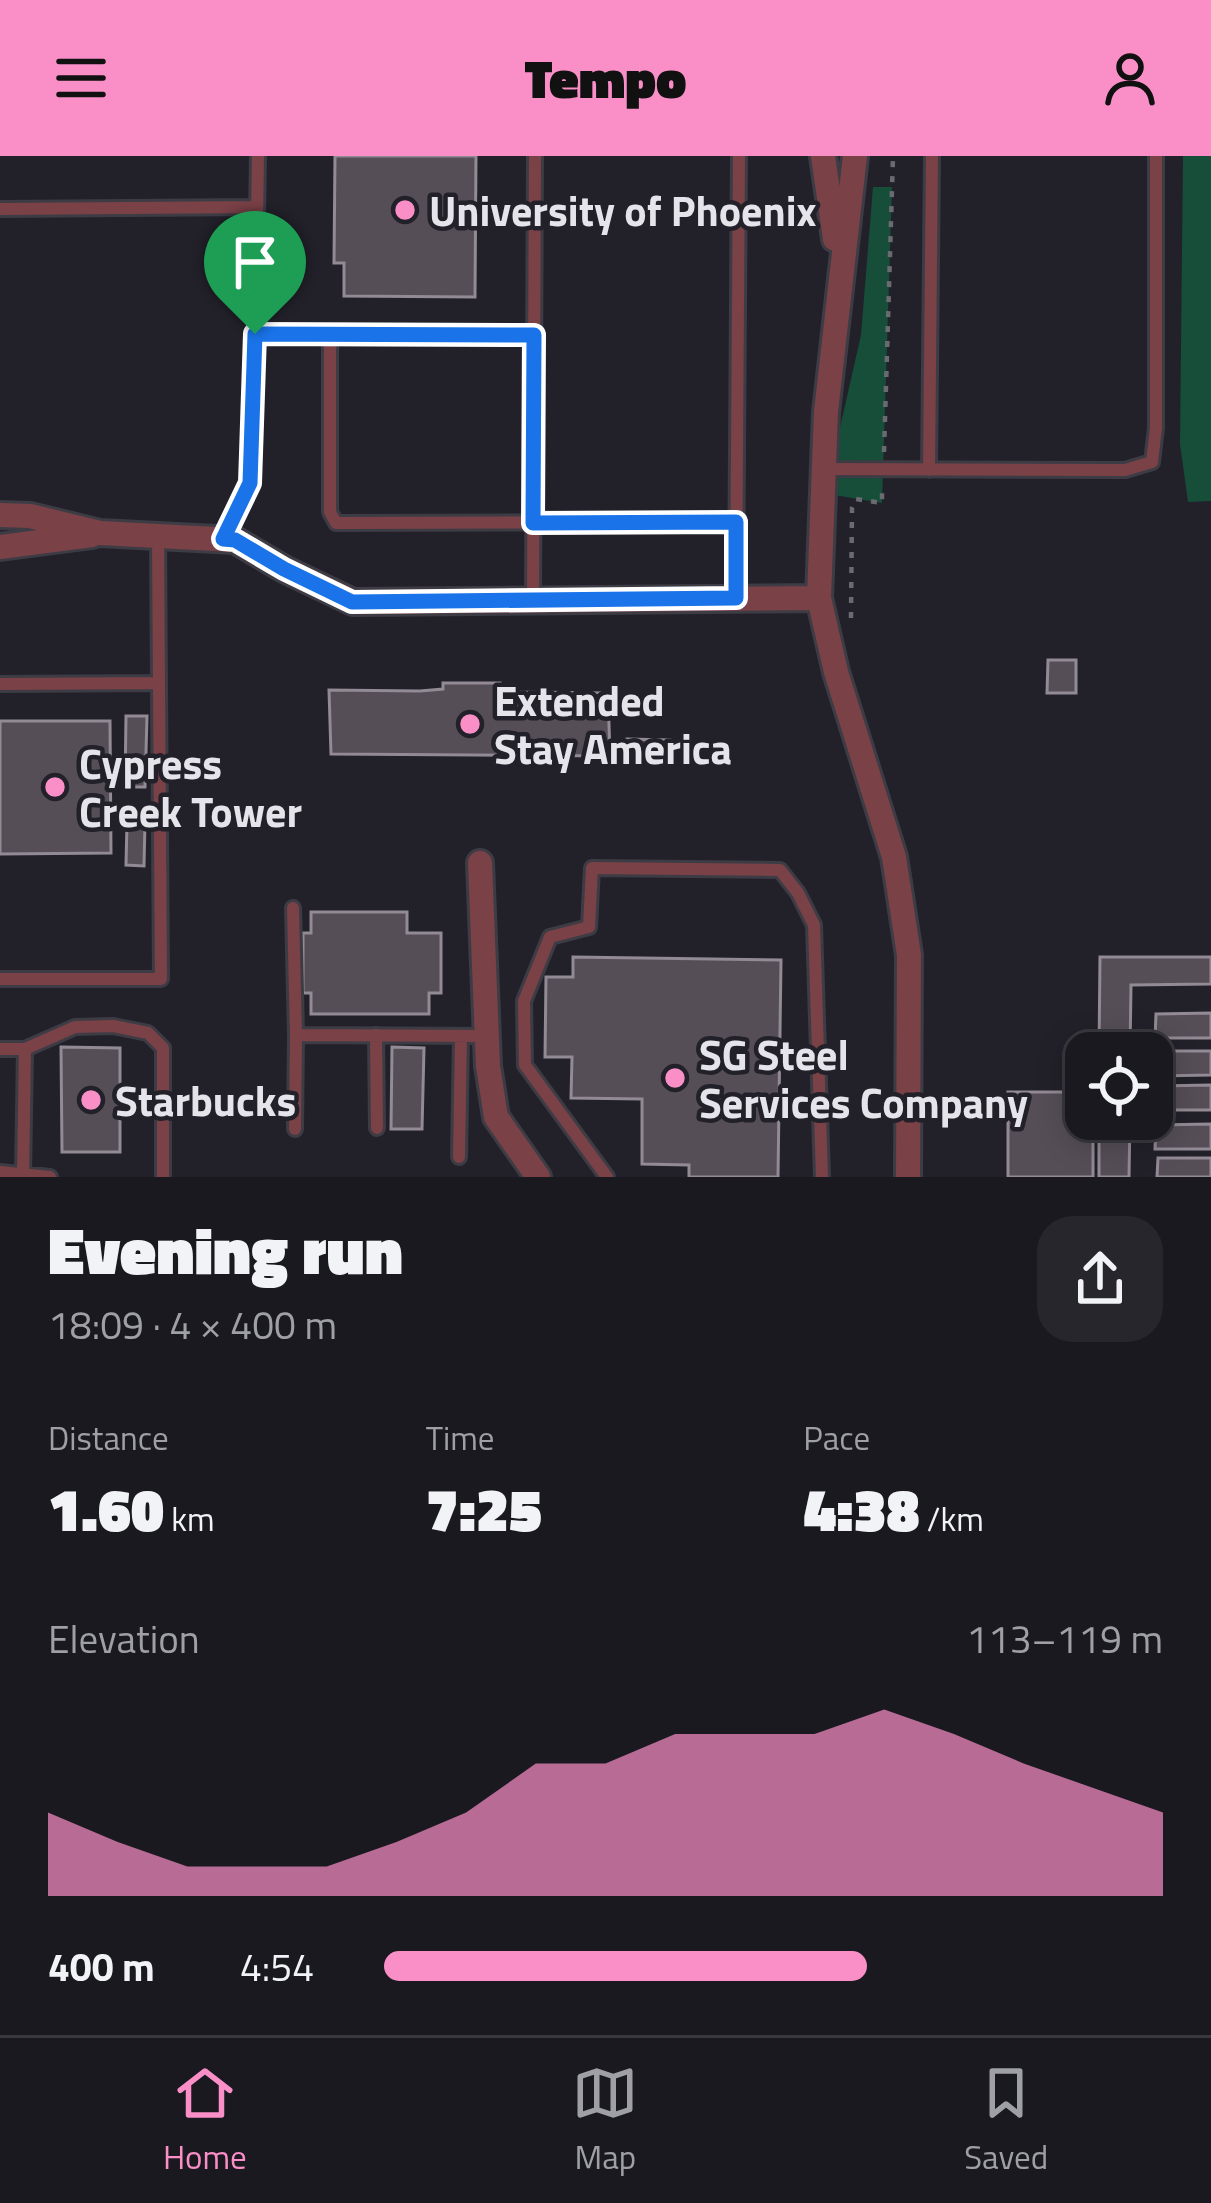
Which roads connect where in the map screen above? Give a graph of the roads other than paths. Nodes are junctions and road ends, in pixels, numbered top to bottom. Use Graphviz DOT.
graph roads {
  1 [pos="258,156"];
  2 [pos="535,156"];
  3 [pos="739,156"];
  4 [pos="823,156"];
  5 [pos="855,156"];
  6 [pos="932,156"];
  7 [pos="1156,156"];
  8 [pos="257,207"];
  9 [pos="0,208"];
  10 [pos="840,290"];
  11 [pos="255,334"];
  12 [pos="330,335"];
  13 [pos="534,335"];
  14 [pos="826,470"];
  15 [pos="929,470"];
  16 [pos="0,515"];
  17 [pos="736,522"];
  18 [pos="533,523"];
  19 [pos="100,533"];
  20 [pos="158,537"];
  21 [pos="223,539"];
  22 [pos="0,547"];
  23 [pos="533,598"];
  24 [pos="736,598"];
  25 [pos="819,598"];
  26 [pos="159,683"];
  27 [pos="0,684"];
  28 [pos="480,862"];
  29 [pos="293,908"];
  30 [pos="0,979"];
  31 [pos="296,1035"];
  32 [pos="376,1035"];
  33 [pos="474,1036"];
  34 [pos="0,1048"];
  35 [pos="25,1048"];
  36 [pos="376,1128"];
  37 [pos="295,1129"];
  38 [pos="459,1157"];
  39 [pos="0,1172"];
  40 [pos="23,1175"];
  41 [pos="50,1177"];
  42 [pos="163,1177"];
  43 [pos="538,1177"];
  44 [pos="607,1177"];
  45 [pos="822,1177"];
  46 [pos="908,1177"];
  1 -- 8 [label="lane"];
  2 -- 13 [label="lane"];
  3 -- 17 [label="lane"];
  4 -- 10 [label="street"];
  5 -- 10 [label="street"];
  6 -- 15 [label="lane"];
  7 -- 15 [label="lane"];
  8 -- 9 [label="lane"];
  8 -- 11 [label="lane"];
  10 -- 14 [label="street"];
  11 -- 12 [label="lane"];
  11 -- 21 [label="lane"];
  12 -- 13 [label="lane"];
  12 -- 18 [label="lane"];
  13 -- 18 [label="lane"];
  14 -- 15 [label="lane"];
  14 -- 25 [label="street"];
  16 -- 19 [label="street"];
  17 -- 18 [label="lane"];
  17 -- 24 [label="lane"];
  18 -- 23 [label="lane"];
  19 -- 20 [label="street"];
  19 -- 22 [label="street"];
  20 -- 21 [label="street"];
  20 -- 26 [label="lane"];
  21 -- 23 [label="street"];
  23 -- 24 [label="street"];
  24 -- 25 [label="street"];
  25 -- 46 [label="street"];
  26 -- 27 [label="lane"];
  26 -- 30 [label="lane"];
  28 -- 33 [label="street"];
  29 -- 31 [label="lane"];
  31 -- 32 [label="lane"];
  31 -- 37 [label="lane"];
  32 -- 33 [label="lane"];
  32 -- 36 [label="lane"];
  33 -- 38 [label="lane"];
  33 -- 43 [label="street"];
  34 -- 35 [label="lane"];
  35 -- 40 [label="lane"];
  35 -- 42 [label="lane"];
  39 -- 40 [label="lane"];
  40 -- 41 [label="lane"];
  44 -- 45 [label="lane"];
}
